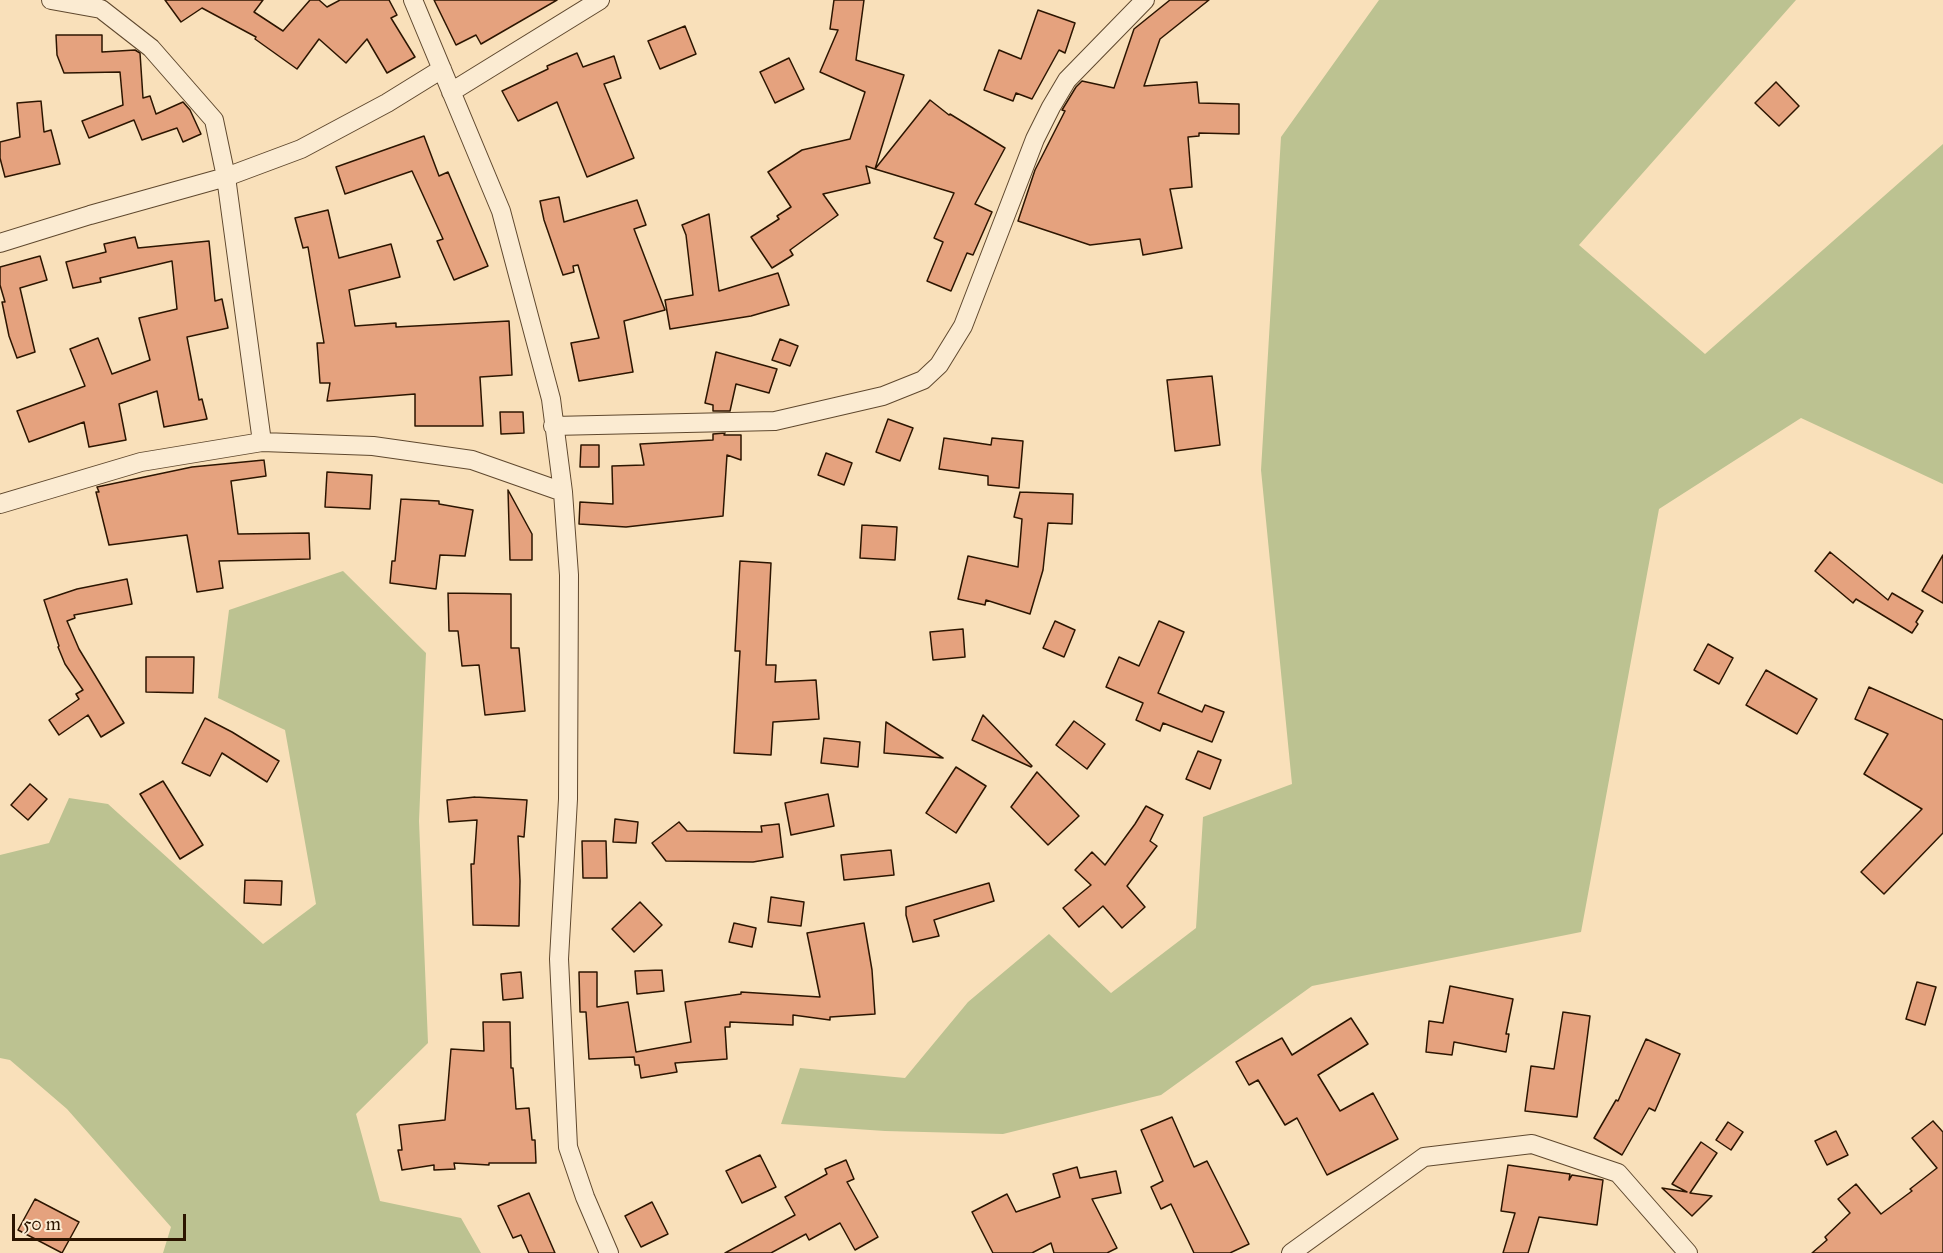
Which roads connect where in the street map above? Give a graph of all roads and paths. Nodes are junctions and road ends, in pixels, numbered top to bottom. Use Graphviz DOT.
graph roads {
  1 [pos="51,0"];
  2 [pos="413,0"];
  3 [pos="600,0"];
  4 [pos="1145,0"];
  5 [pos="442,69"];
  6 [pos="451,92"];
  7 [pos="226,177"];
  8 [pos="0,243"];
  9 [pos="553,426"];
  10 [pos="262,442"];
  11 [pos="562,492"];
  12 [pos="0,504"];
  13 [pos="609,1253"];
  14 [pos="1291,1253"];
  15 [pos="1688,1253"];
  1 -- 7 [label="street"];
  2 -- 5 [label="street"];
  3 -- 6 [label="street"];
  4 -- 9 [label="street"];
  5 -- 6 [label="street"];
  5 -- 7 [label="street"];
  6 -- 9 [label="street"];
  7 -- 8 [label="street"];
  7 -- 10 [label="street"];
  9 -- 11 [label="street"];
  10 -- 11 [label="street"];
  10 -- 12 [label="street"];
  11 -- 13 [label="street"];
  14 -- 15 [label="street"];
}
